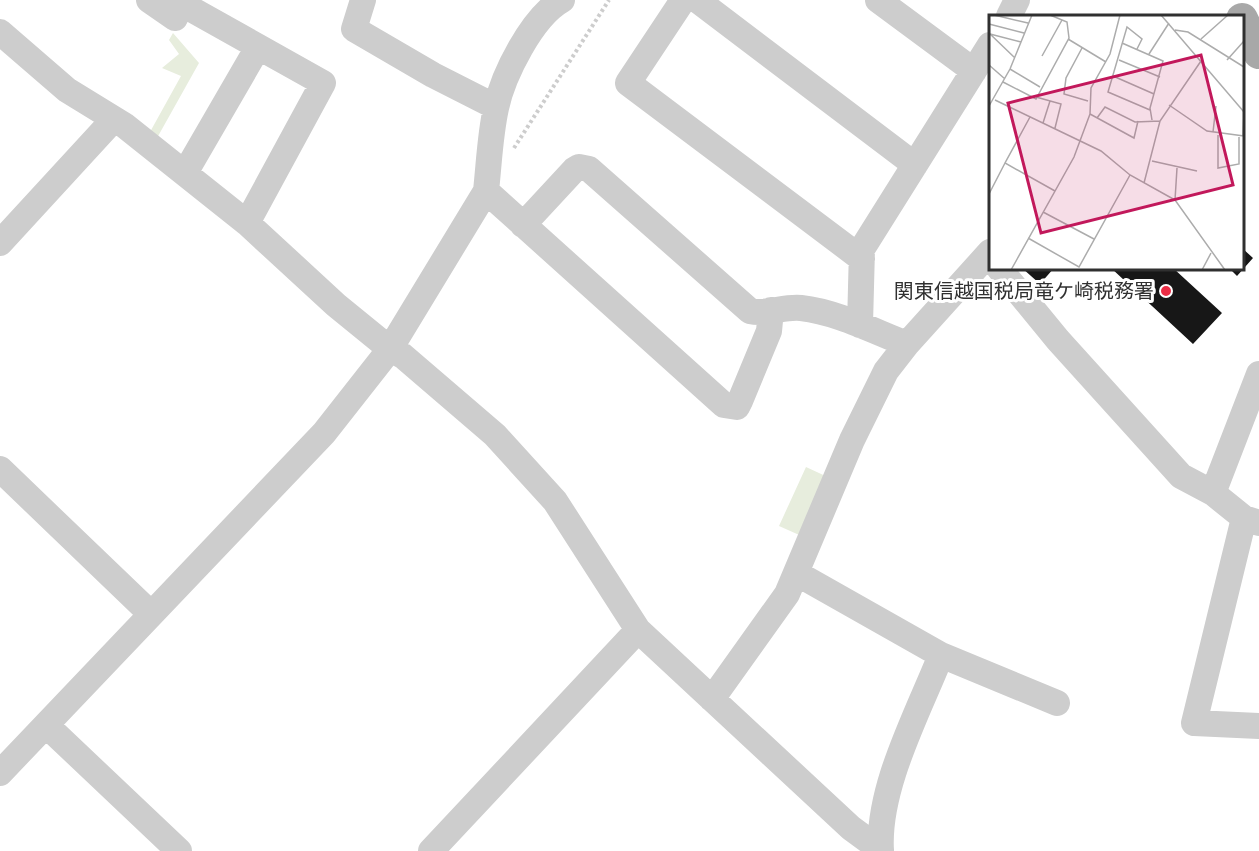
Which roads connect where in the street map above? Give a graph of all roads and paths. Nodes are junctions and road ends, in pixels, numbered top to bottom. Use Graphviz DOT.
graph roads {
  1 [pos="149,0"];
  2 [pos="363,0"];
  3 [pos="562,0"];
  4 [pos="609,0"];
  5 [pos="683,0"];
  6 [pos="697,0"];
  7 [pos="878,0"];
  8 [pos="1017,0"];
  9 [pos="1233,0"];
  10 [pos="183,2"];
  11 [pos="1010,15"];
  12 [pos="1239,15"];
  13 [pos="0,32"];
  14 [pos="258,47"];
  15 [pos="989,47"];
  16 [pos="974,70"];
  17 [pos="496,107"];
  18 [pos="114,119"];
  19 [pos="512,151"];
  20 [pos="915,165"];
  21 [pos="185,173"];
  22 [pos="486,192"];
  23 [pos="247,223"];
  24 [pos="523,225"];
  25 [pos="0,243"];
  26 [pos="862,259"];
  27 [pos="989,261"];
  28 [pos="1002,270"];
  29 [pos="771,310"];
  30 [pos="860,325"];
  31 [pos="907,344"];
  32 [pos="390,349"];
  33 [pos="1259,374"];
  34 [pos="0,469"];
  35 [pos="1213,493"];
  36 [pos="1251,521"];
  37 [pos="796,573"];
  38 [pos="151,614"];
  39 [pos="638,630"];
  40 [pos="940,655"];
  41 [pos="712,699"];
  42 [pos="1057,704"];
  43 [pos="46,725"];
  44 [pos="1259,726"];
  45 [pos="0,773"];
  46 [pos="881,850"];
  47 [pos="179,851"];
  48 [pos="431,851"];
  1 -- 10 [label="street"];
  2 -- 17 [label="street"];
  3 -- 17 [label="street"];
  4 -- 19 [label="path"];
  5 -- 26 [label="street"];
  6 -- 20 [label="street"];
  7 -- 16 [label="street"];
  8 -- 11 [label="street"];
  9 -- 12 [label="main road"];
  10 -- 14 [label="street"];
  13 -- 18 [label="street"];
  14 -- 21 [label="street"];
  14 -- 23 [label="street"];
  15 -- 16 [label="street"];
  16 -- 20 [label="street"];
  17 -- 22 [label="street"];
  18 -- 21 [label="street"];
  18 -- 25 [label="street"];
  20 -- 26 [label="street"];
  21 -- 23 [label="street"];
  22 -- 24 [label="street"];
  22 -- 32 [label="street"];
  23 -- 32 [label="street"];
  24 -- 29 [label="street"];
  24 -- 29 [label="street"];
  26 -- 30 [label="street"];
  27 -- 31 [label="street"];
  28 -- 35 [label="street"];
  29 -- 30 [label="street"];
  30 -- 31 [label="street"];
  31 -- 37 [label="street"];
  32 -- 38 [label="street"];
  32 -- 39 [label="street"];
  33 -- 35 [label="street"];
  34 -- 38 [label="street"];
  35 -- 36 [label="street"];
  36 -- 44 [label="street"];
  37 -- 40 [label="street"];
  37 -- 41 [label="street"];
  38 -- 43 [label="street"];
  39 -- 41 [label="street"];
  39 -- 48 [label="street"];
  40 -- 42 [label="street"];
  40 -- 46 [label="street"];
  41 -- 46 [label="street"];
  43 -- 45 [label="street"];
  43 -- 47 [label="street"];
}
